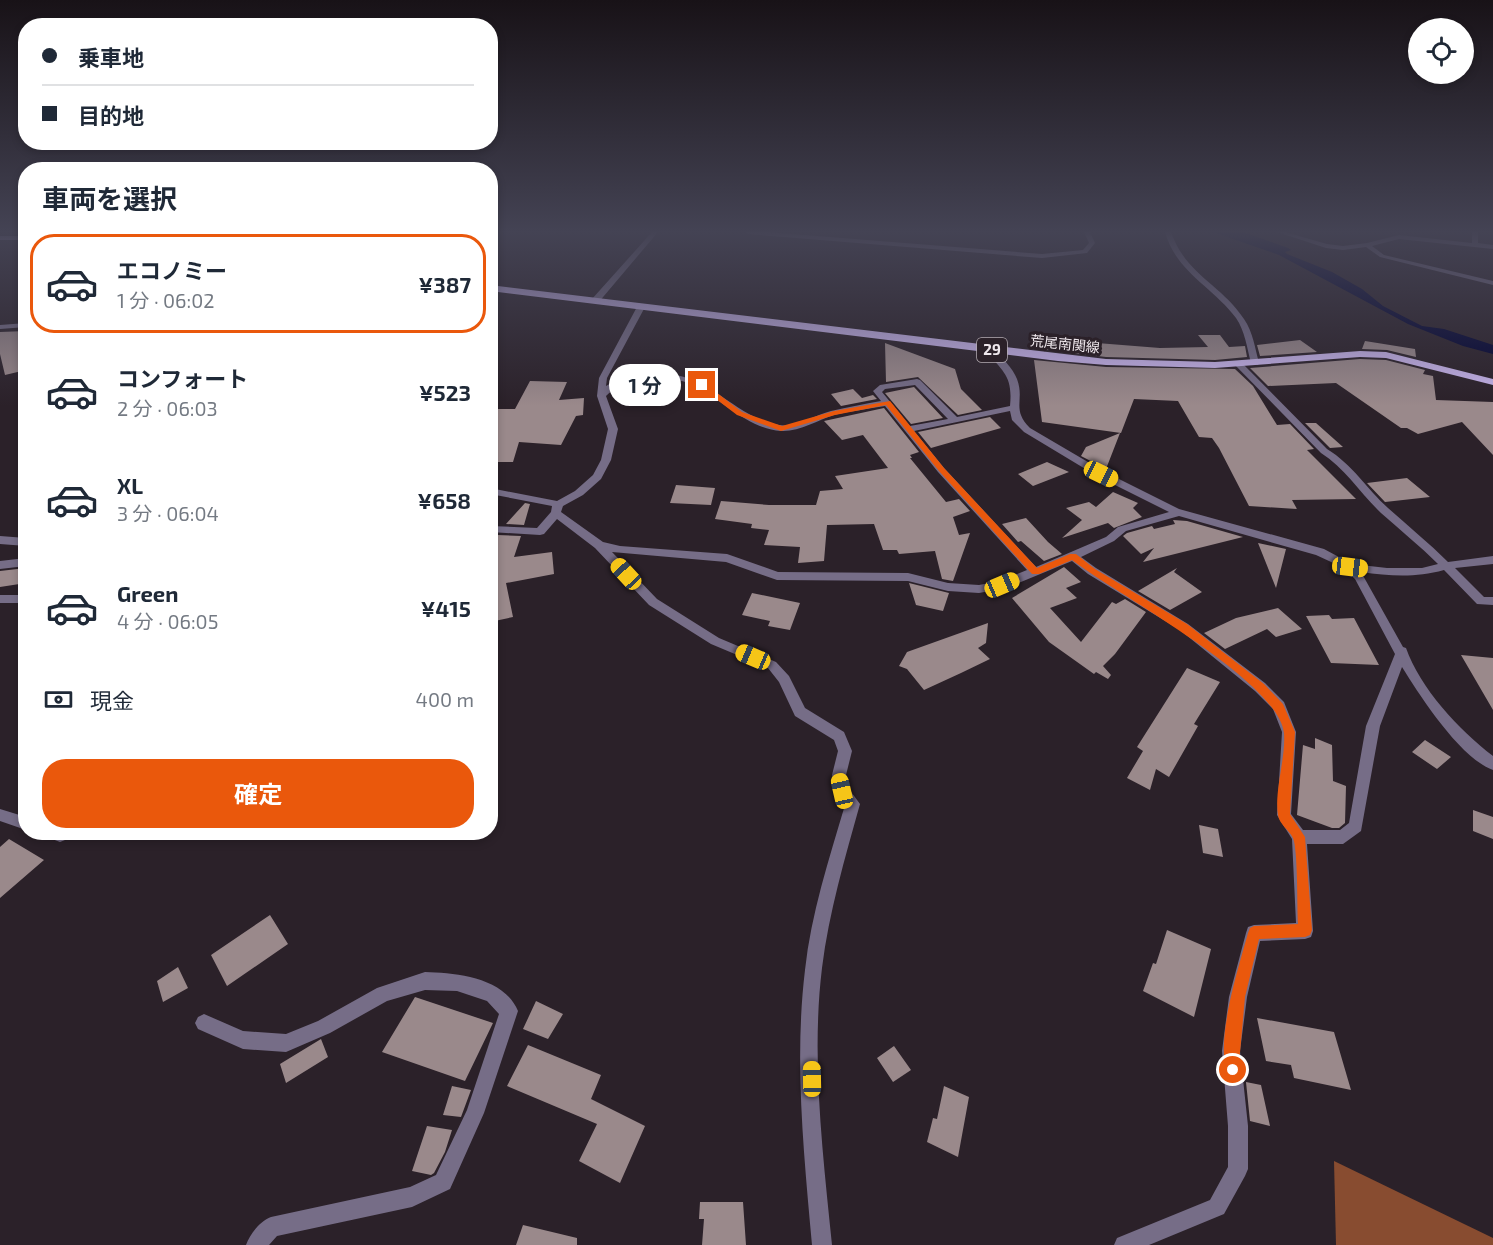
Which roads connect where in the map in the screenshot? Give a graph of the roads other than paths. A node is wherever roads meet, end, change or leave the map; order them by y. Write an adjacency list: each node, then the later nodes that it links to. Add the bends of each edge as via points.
1 (507, 290): 4 (main road, 荒尾南関線 / 29)
2 (604, 290): 4 (street)
3 (1213, 290): 9 (street, via 1239,317)
4 (595, 301): 5 (main road, 荒尾南関線 / 29)
5 (640, 307): 8 (main road, 荒尾南関線 / 29); 12 (street, via 603,378)
6 (18, 326): 7 (street)
7 (0, 327)
8 (990, 350): 10 (main road, 荒尾南関線 / 29, via 1106,362); 14 (street, via 1012,376 1016,390)
9 (1255, 363): 10 (main road, 荒尾南関線 / 29); 11 (main road, 荒尾南関線 / 29, via 1335,355 1386,356)
10 (1238, 364): 28 (street)
11 (1493, 382)
12 (601, 396): 13 (street, via 612,384 627,379 661,373 683,376 740,413 781,429 834,413); 18 (street, via 613,429 606,460 597,477)
13 (888, 403): 15 (street, via 878,391 883,387 917,382); 16 (street)
14 (1014, 408): 15 (street); 19 (street, via 1017,420 1027,430 1101,474)
15 (955, 420): 16 (street)
16 (910, 429): 30 (street, via 941,470)
17 (498, 493): 18 (street)
18 (557, 508): 20 (street, via 540,532); 23 (street)
19 (1180, 512): 24 (street, via 1122,529); 29 (street, via 1320,552)
20 (498, 529)
21 (0, 540): 22 (street)
22 (18, 541)
23 (599, 545): 30 (street, via 620,550 717,556 777,576 908,577 948,587 1002,585); 42 (street, via 653,602 716,641 772,664 800,712 839,736 844,752 838,775 842,791 853,804 821,924 811,994 812,1143)
24 (1073, 556): 30 (street); 39 (street, via 1184,627 1279,706 1289,732 1284,815)
25 (1493, 560): 28 (street)
26 (18, 563): 27 (street)
27 (0, 566)
28 (1445, 566): 29 (street, via 1422,572); 33 (street)
29 (1350, 567): 35 (street)
30 (1035, 572)
31 (0, 599): 32 (street)
32 (18, 599)
33 (1487, 601): 34 (street)
34 (1493, 614)
35 (1402, 651): 36 (street, via 1429,700); 39 (street, via 1373,726 1356,826 1343,837)
36 (1493, 764)
37 (0, 815): 38 (street)
38 (18, 821)
39 (1299, 837): 43 (street, via 1305,930 1254,933 1238,997 1231,1051 1238,1169 1217,1207)
40 (204, 1023): 41 (street, via 243,1040 286,1043 383,994 426,981 457,982 492,994 509,1011 475,1113 443,1182 412,1197 272,1227)
41 (256, 1245)
42 (822, 1245)
43 (1124, 1245)

